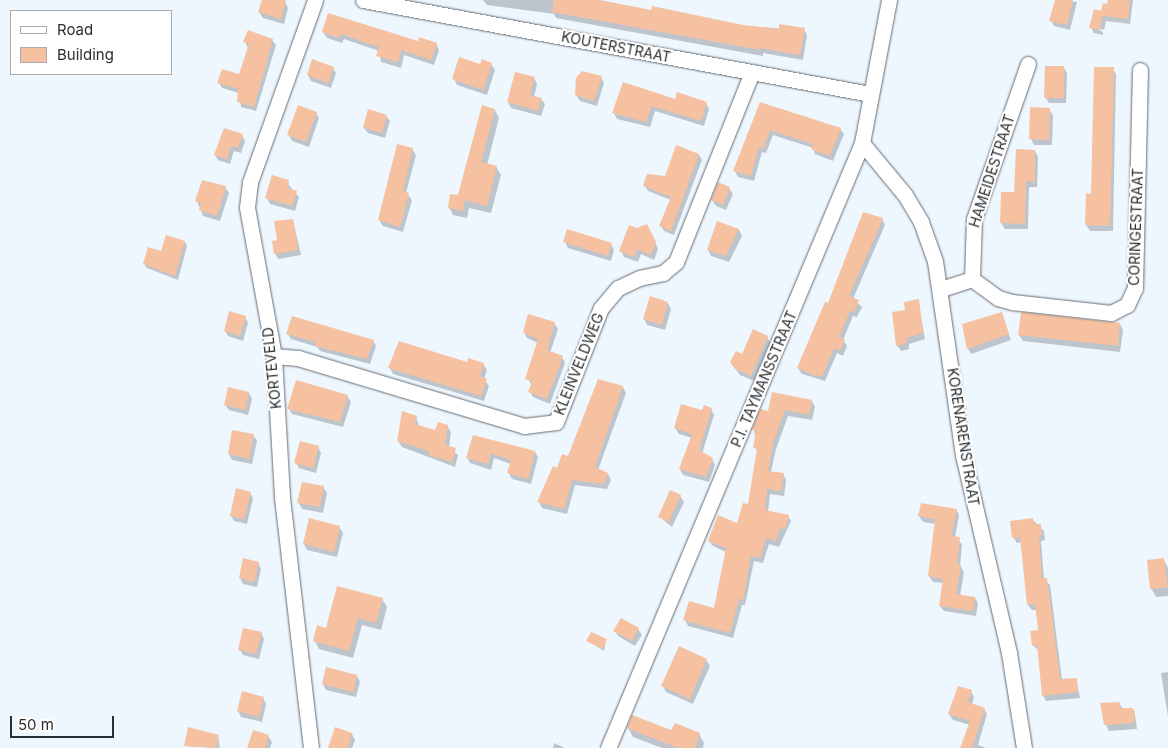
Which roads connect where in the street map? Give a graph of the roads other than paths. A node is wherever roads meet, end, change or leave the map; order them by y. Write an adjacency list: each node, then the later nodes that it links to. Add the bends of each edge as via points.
1 (316, 0): 11 (street, KORTEVELD, via 250,182 247,207)
2 (363, 0): 6 (street, KOUTERSTRAAT)
3 (889, 0): 7 (street, P.I. TAYMANSSTRAAT)
4 (1028, 64): 9 (street, HAMEIDESTRAAT, via 974,219)
5 (1140, 70): 9 (street, CORINGESTRAAT, via 1135,288 1127,305 1111,313 1012,302 998,298)
6 (752, 72): 7 (street, KOUTERSTRAAT); 11 (street, KLEINVELDWEG, via 676,262 663,273 639,278 618,288 601,308 556,422 524,426 298,358)
7 (870, 94): 8 (street, P.I. TAYMANSSTRAAT)
8 (862, 143): 10 (street, KORENARENSTRAAT, via 905,194 921,222); 13 (street, P.I. TAYMANSSTRAAT)
9 (972, 279): 10 (street)
10 (941, 289): 14 (street, KORENARENSTRAAT, via 963,454 1009,653)
11 (274, 356): 12 (street, KORTEVELD, via 282,496)
12 (311, 748)
13 (608, 748)
14 (1024, 748)

